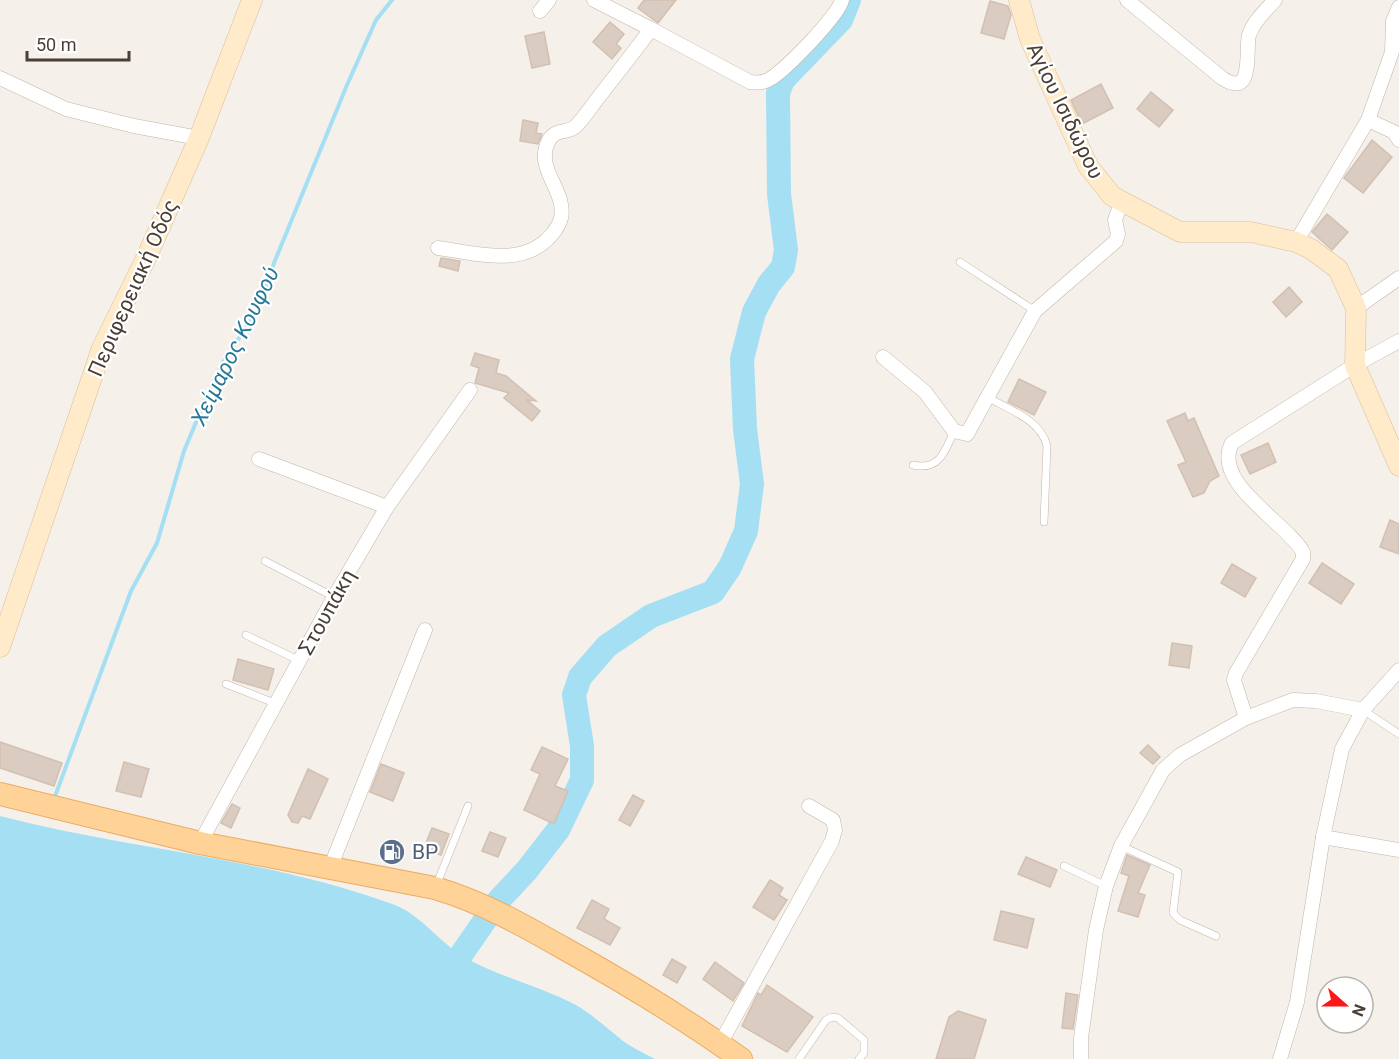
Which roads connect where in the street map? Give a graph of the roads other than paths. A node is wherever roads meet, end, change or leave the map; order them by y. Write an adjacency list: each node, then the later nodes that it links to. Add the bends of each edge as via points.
1 (252, 0): 13 (main road, Περιφερειακή Οδός)
2 (549, 0): 9 (street)
3 (594, 0): 10 (street)
4 (842, 0): 10 (street, via 831,21 773,77 761,83 750,82)
5 (1019, 0): 15 (main road, Αγίου Ισιδώρου, via 1030,39 1088,166)
6 (1127, 0): 7 (street, via 1222,78 1236,82 1247,72 1249,34)
7 (1275, 0)
8 (1399, 7): 12 (street, via 1393,21 1392,52)
9 (540, 11)
10 (651, 29): 17 (street, via 575,127 560,131 549,140 547,174 562,211 561,222 550,237 539,248 520,256)
11 (0, 78): 13 (street, via 66,109)
12 (1368, 120): 14 (street, via 1395,132); 16 (street)
13 (199, 138): 37 (main road, Περιφερειακή Οδός, via 102,348)
14 (1399, 140)
15 (1121, 203): 16 (main road, Αγίου Ισιδώρου, via 1180,232 1251,232); 21 (street, via 1115,220 1116,241)
16 (1296, 242): 20 (main road, Αγίου Ισιδώρου, via 1338,269)
17 (438, 248)
18 (960, 262): 21 (lane)
19 (1399, 278): 20 (street)
20 (1356, 308): 24 (main road, Αγίου Ισιδώρου)
21 (1035, 311): 26 (street)
22 (1399, 341): 24 (street)
23 (883, 357): 27 (street, via 924,392)
24 (1355, 365): 30 (main road, Αγίου Ισιδώρου); 43 (street, via 1228,449 1241,488 1303,552 1303,559 1236,673 1234,680)
25 (470, 390): 31 (street, Στουπάκη)
26 (988, 398): 27 (street, via 967,434); 32 (lane, via 1037,425 1044,434)
27 (954, 431): 29 (lane, via 935,464 926,468)
28 (259, 459): 31 (street)
29 (913, 465)
30 (1399, 466)
31 (387, 507): 34 (street, Στουπάκη)
32 (1044, 522)
33 (265, 561): 34 (lane)
34 (334, 597): 38 (street, Στουπάκη)
35 (425, 630): 55 (street)
36 (246, 635): 38 (lane)
37 (0, 647)
38 (300, 661): 41 (street, Στουπάκη)
39 (1399, 670): 42 (street)
40 (226, 684): 41 (lane)
41 (277, 704): 51 (street, Στουπάκη)
42 (1363, 710): 43 (street, via 1293,700); 44 (lane); 50 (street, via 1342,749)
43 (1246, 718): 52 (street, via 1180,755 1163,770)
44 (1399, 734)
45 (0, 794): 49 (main road)
46 (0, 805): 49 (main road, via 52,816)
47 (468, 806): 57 (lane)
48 (809, 806): 59 (street, via 833,820 832,841)
49 (77, 815): 51 (main road)
50 (1323, 837): 53 (street); 64 (street, via 1297,1002)
51 (200, 843): 55 (main road)
52 (1121, 846): 56 (street); 58 (lane, via 1178,872 1173,913)
53 (1399, 850)
54 (1064, 866): 56 (lane)
55 (330, 868): 57 (main road)
56 (1106, 886): 63 (street, via 1096,930)
57 (435, 888): 59 (main road, via 511,919 647,995)
58 (1216, 936)
59 (720, 1044): 61 (main road)
60 (803, 1058): 62 (lane, via 826,1020 832,1017 864,1040 864,1053)
61 (740, 1059)
62 (859, 1059)
63 (1081, 1059)
64 (1280, 1059)

